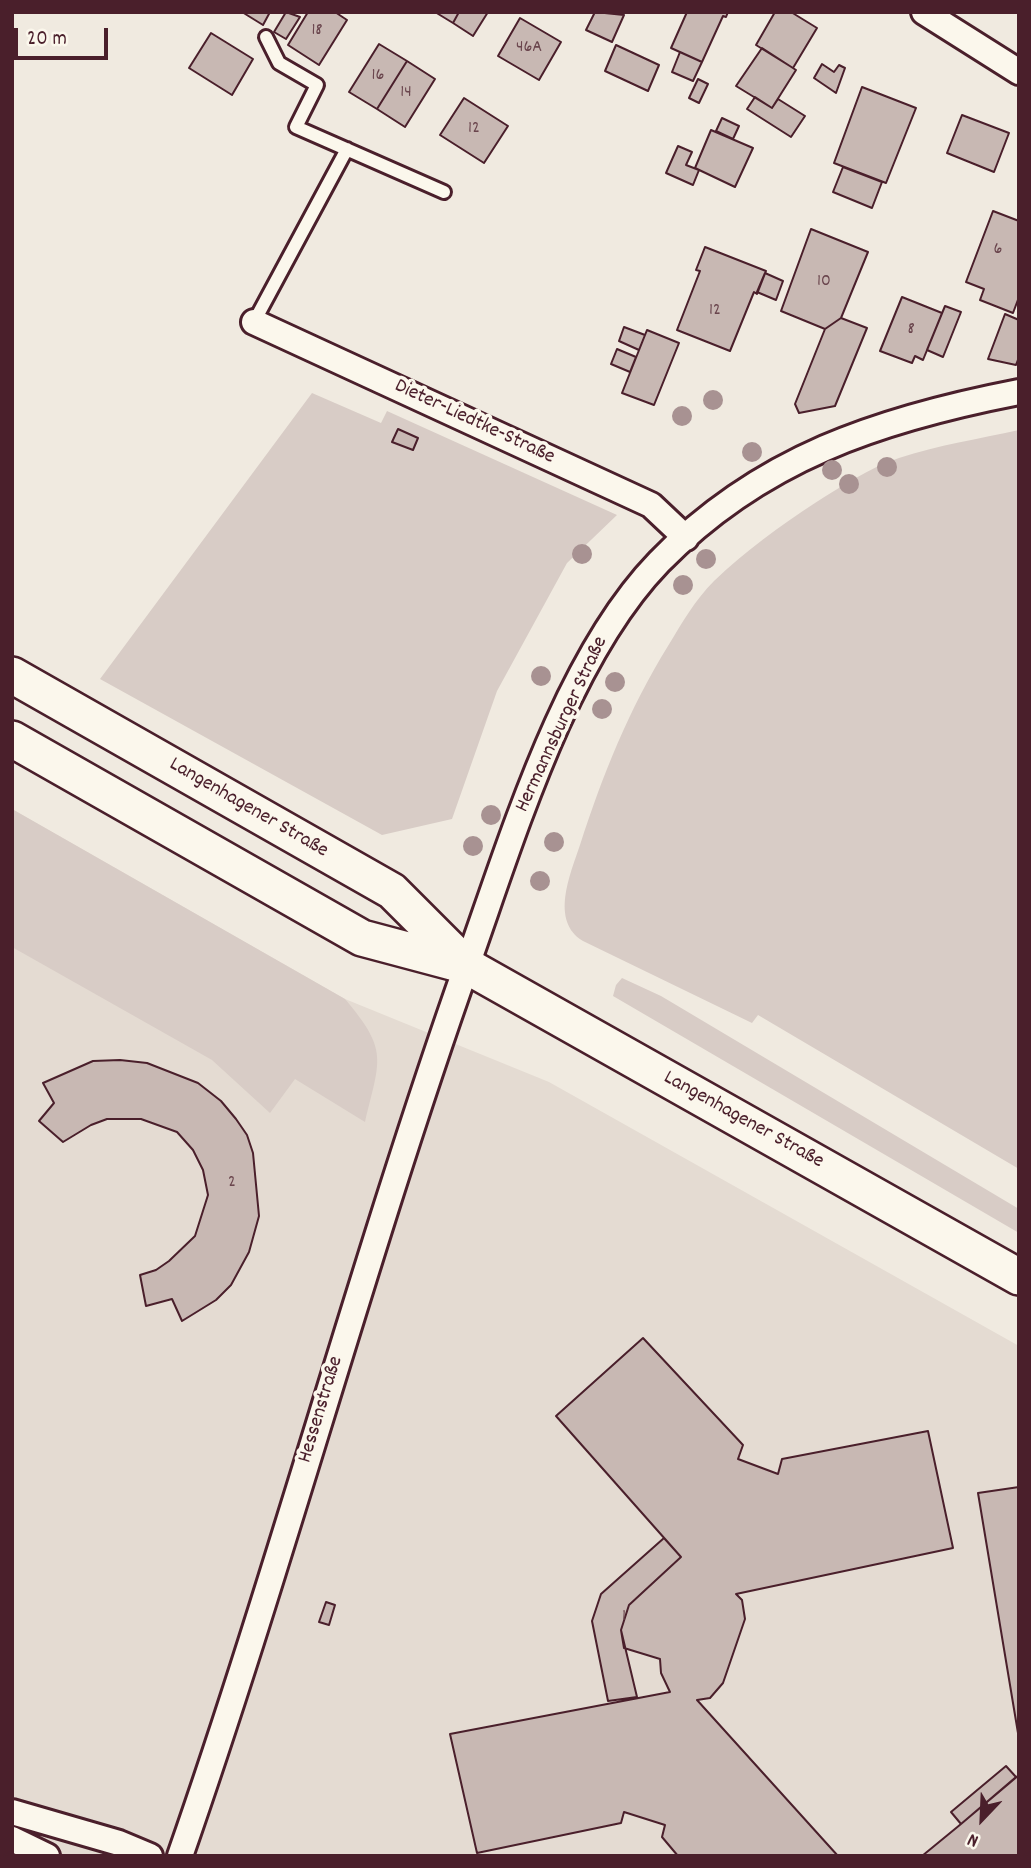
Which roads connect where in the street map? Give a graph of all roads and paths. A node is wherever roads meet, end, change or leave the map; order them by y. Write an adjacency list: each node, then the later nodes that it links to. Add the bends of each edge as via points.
1 (924, 12): 3 (street)
2 (266, 37): 4 (lane, via 279,63 317,85 296,127)
3 (1019, 72)
4 (347, 149): 5 (lane); 6 (lane)
5 (444, 192)
6 (254, 322): 8 (street, Dieter-Liedtke-Straße, via 651,505)
7 (1019, 392): 8 (street, Hermannsburger Straße, via 947,406 844,438 753,483)
8 (685, 538): 11 (street, Hermannsburger Straße, via 621,608 589,660 514,830)
9 (12, 675): 11 (main road, Langenhagener Straße, via 392,891)
10 (12, 739): 11 (main road, Langenhagener Straße, via 362,938)
11 (467, 966): 12 (main road, Langenhagener Straße); 17 (street, Hessenstraße, via 434,1054)
12 (1019, 1276)
13 (12, 1812): 16 (street)
14 (12, 1839): 15 (street)
15 (47, 1856)
16 (150, 1856)
17 (180, 1856)

